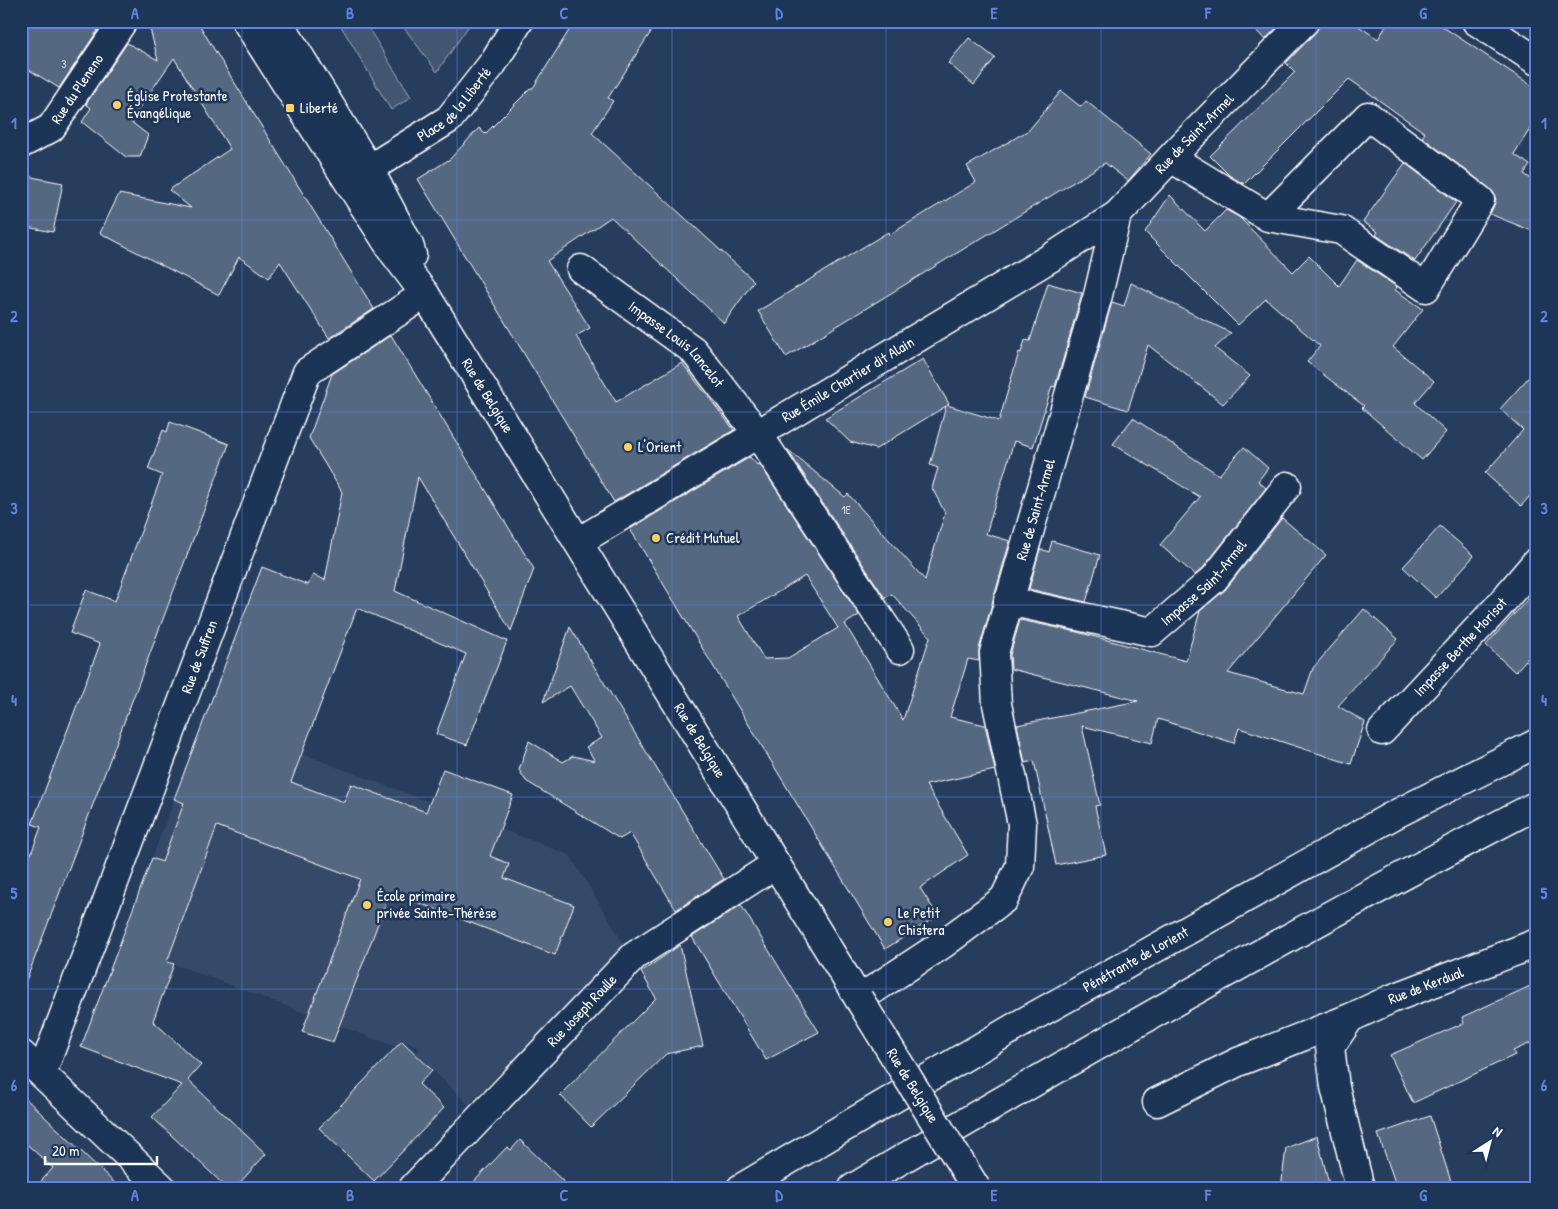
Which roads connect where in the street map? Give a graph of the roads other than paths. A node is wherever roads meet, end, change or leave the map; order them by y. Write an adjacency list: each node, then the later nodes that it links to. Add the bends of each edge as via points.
1 (123, 21): 8 (main road, Rue du Pleneno, via 51,128)
2 (246, 21): 14 (main road, Rue de Belgique, via 394,253)
3 (278, 21): 10 (main road, Rue de Belgique)
4 (519, 21): 10 (main road, Place de la Liberté, via 493,63 450,118)
5 (1305, 21): 9 (main road, Rue de Saint-Armel)
6 (1476, 21): 7 (main road)
7 (1537, 61)
8 (21, 144)
9 (1171, 158): 11 (main road, Rue de Saint-Armel); 12 (main road)
10 (369, 169): 14 (main road, Rue de Belgique, via 409,245)
11 (1116, 215): 15 (main road, Rue Émile Chartier dit Alain); 19 (main road, Rue de Saint-Armel, via 1098,295)
12 (1268, 217): 12 (main road, via 1341,230 1426,288 1480,200 1368,116)
13 (581, 269): 15 (main road, Impasse Louis Lancelot, via 693,350)
14 (425, 294): 17 (main road, Rue de Belgique); 29 (main road, Rue de Suffren, via 307,372)
15 (758, 434): 17 (main road, Rue Émile Chartier dit Alain); 20 (main road, Impasse Louis Lancelot)
16 (1287, 486): 19 (main road, Impasse Saint-Armel, via 1214,579 1152,632)
17 (578, 542): 24 (main road, Rue de Belgique)
18 (1537, 561): 21 (main road, Impasse Berthe Morisot)
19 (1008, 601): 26 (main road, Rue de Saint-Armel, via 994,653 997,704 1022,824 1020,866 1004,899)
20 (900, 649)
21 (1382, 731)
22 (1537, 744): 33 (main road, Pénétrante de Lorient, via 1394,815 1054,1005)
23 (1537, 805): 34 (main road, via 1414,869 1049,1072)
24 (776, 864): 26 (main road, Rue de Belgique); 32 (main road, Rue Joseph Roulle, via 634,956)
25 (1537, 943): 27 (main road, Rue de Kerdual)
26 (859, 999): 35 (main road, Rue de Belgique, bridge)
27 (1350, 1018): 30 (main road, Rue de Kerdual, via 1238,1062); 36 (main road, via 1330,1047 1335,1087)
28 (21, 1054): 29 (main road)
29 (42, 1073): 31 (main road)
30 (1157, 1102)
31 (162, 1188)
32 (413, 1188)
33 (741, 1188)
34 (853, 1188)
35 (976, 1188)
36 (1360, 1188)

